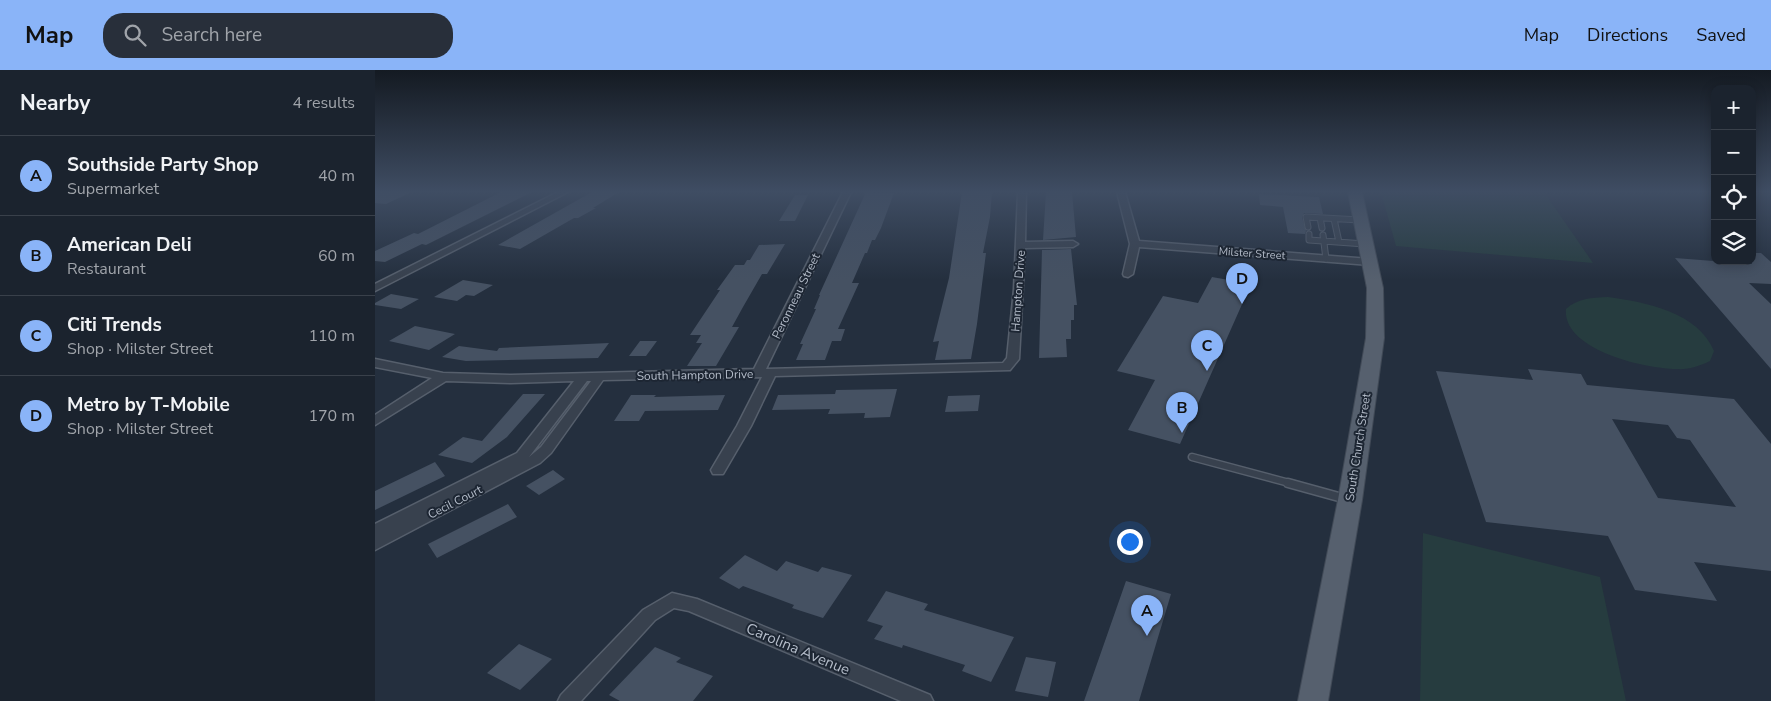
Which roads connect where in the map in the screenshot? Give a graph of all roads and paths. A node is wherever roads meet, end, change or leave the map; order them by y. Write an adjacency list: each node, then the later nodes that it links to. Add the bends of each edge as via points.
1 (506, 221): 21 (street)
2 (833, 221): 24 (street, Peronneau Street)
3 (1021, 221): 17 (street, Hampton Drive)
4 (1129, 221): 16 (street)
5 (1307, 221): 9 (lane)
6 (1321, 221): 10 (lane)
7 (1334, 221): 14 (lane)
8 (1361, 221): 18 (main road, South Church Street)
9 (1308, 227)
10 (1322, 228)
11 (1309, 234): 13 (lane, via 1309,240)
12 (1323, 235): 13 (lane)
13 (1324, 241): 14 (lane); 19 (lane)
14 (1339, 242): 18 (lane)
15 (1073, 244): 17 (street)
16 (1135, 244): 19 (street, Milster Street); 20 (street)
17 (1021, 245): 22 (street, Hampton Drive)
18 (1368, 253): 19 (street, Milster Street); 32 (main road, South Church Street, via 1376,304 1375,338)
19 (1326, 259)
20 (1128, 274)
21 (375, 288)
22 (1013, 359): 24 (street, South Hampton Drive, via 1011,364 998,368)
23 (375, 363): 25 (street, South Hampton Drive)
24 (764, 373): 27 (street, South Hampton Drive); 31 (street, Peronneau Street, via 744,426)
25 (443, 377): 26 (street, South Hampton Drive); 28 (street)
26 (583, 378): 27 (street, South Hampton Drive); 30 (street, Cecil Court)
27 (599, 378): 30 (street, Cecil Court, via 546,450)
28 (375, 421)
29 (1192, 457): 32 (lane)
30 (529, 458): 33 (street, Cecil Court); 34 (street, Cecil Court)
31 (718, 470)
32 (1350, 500): 37 (main road, South Church Street)
33 (375, 531)
34 (375, 544)
35 (568, 701): 36 (street, Carolina Avenue, via 649,615 672,600 691,604)
36 (923, 701)
37 (1313, 701)

